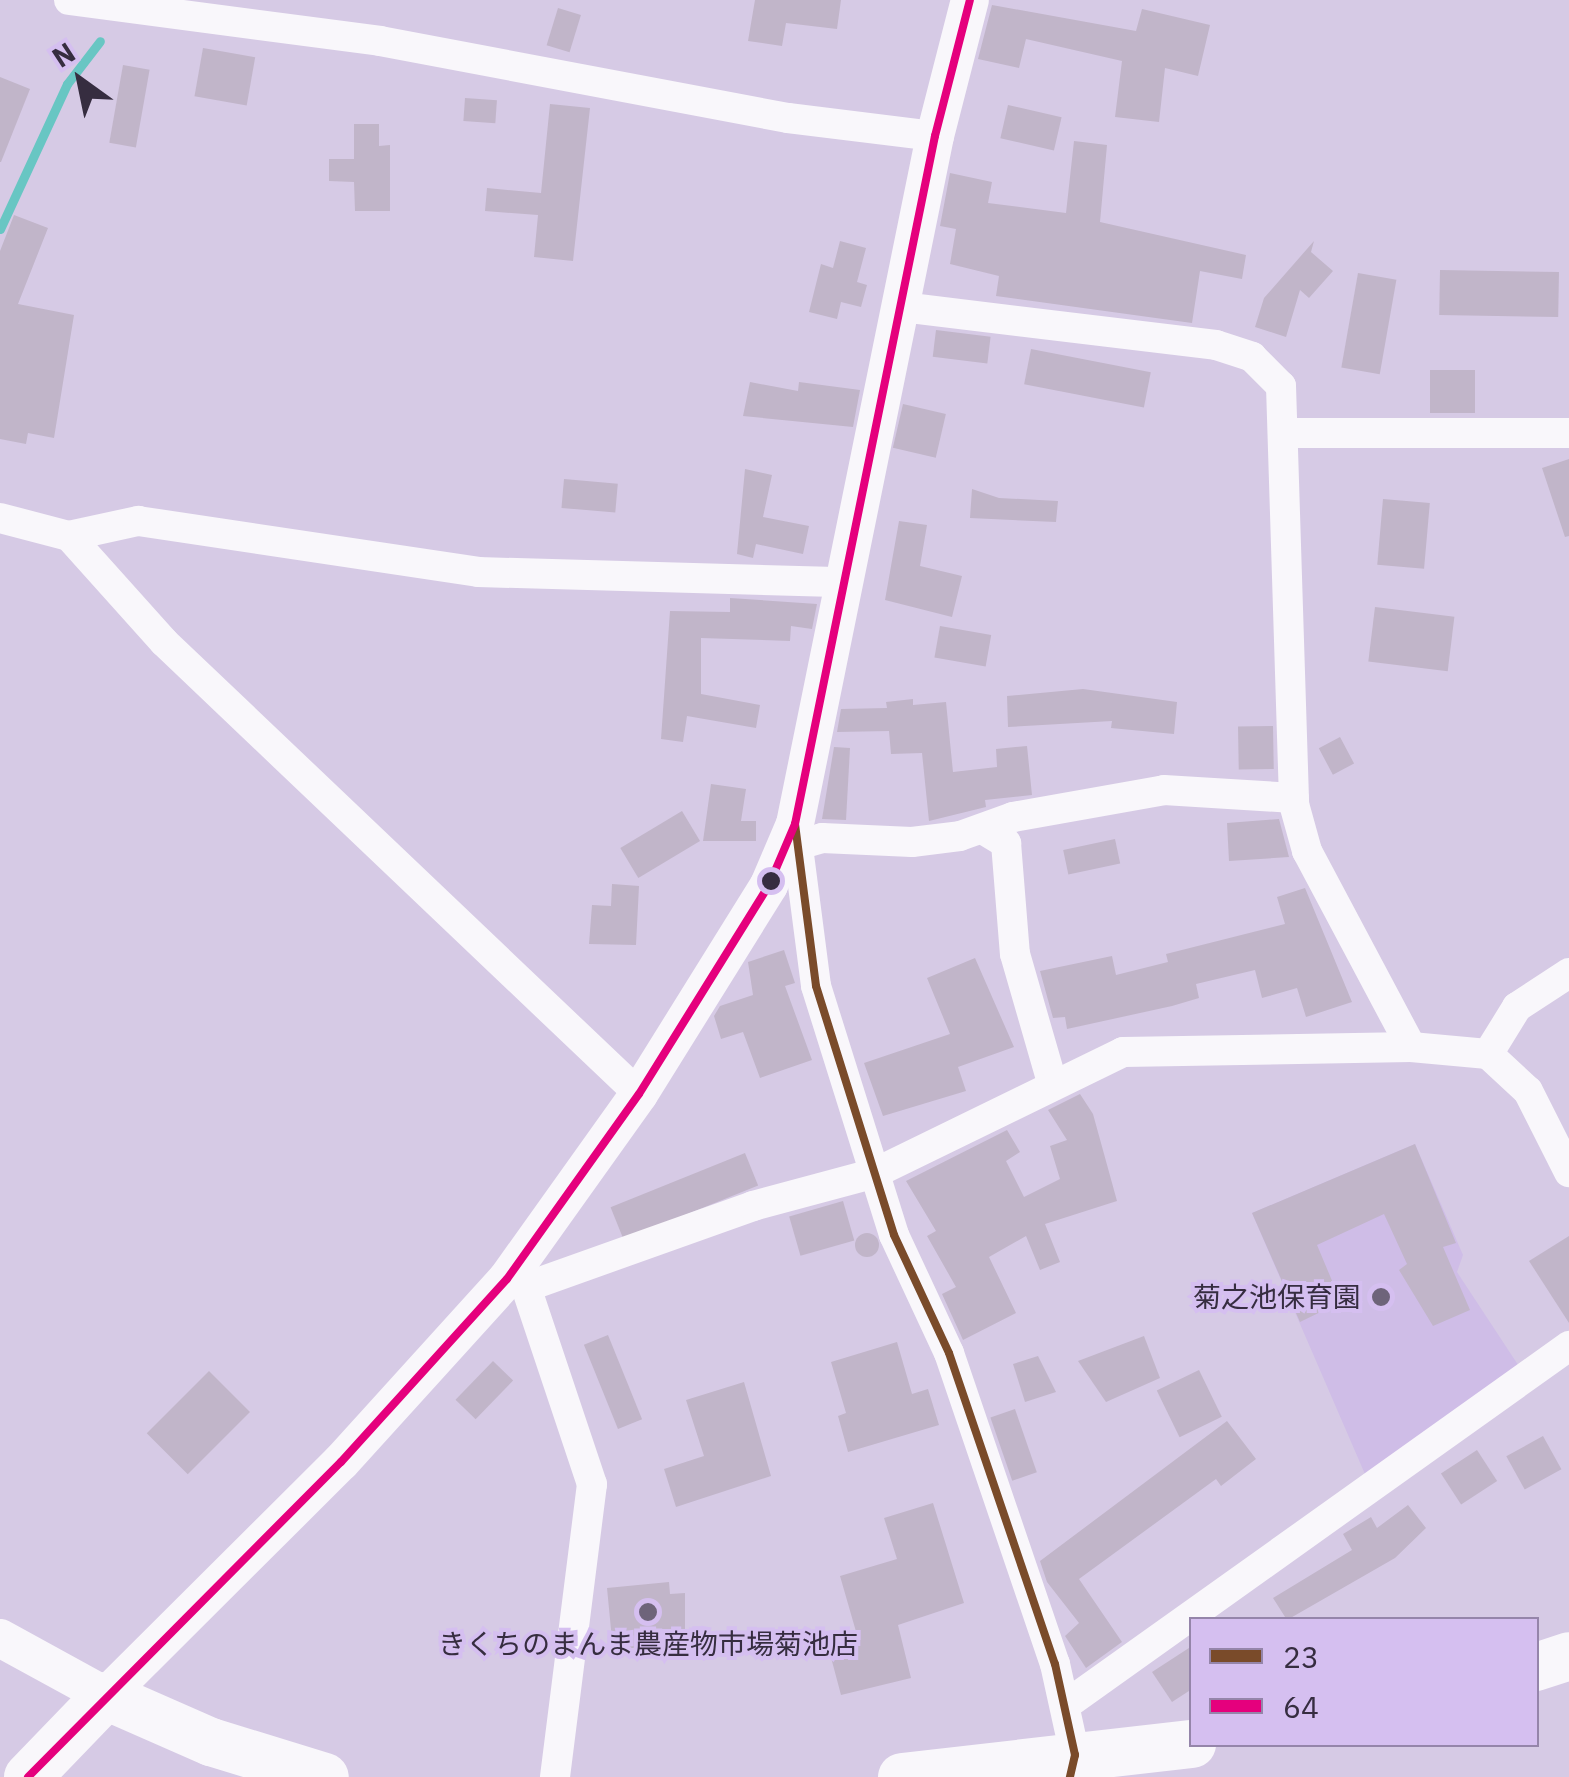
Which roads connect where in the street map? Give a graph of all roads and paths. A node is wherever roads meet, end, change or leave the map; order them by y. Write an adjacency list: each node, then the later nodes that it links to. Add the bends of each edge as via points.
1 (69, 0): 3 (street, via 380,41 788,118)
2 (970, 0): 3 (street)
3 (935, 136): 4 (street)
4 (902, 306): 6 (street, via 1216,345 1252,357 1281,386); 9 (street)
5 (1569, 433): 6 (street)
6 (1285, 434): 10 (street)
7 (0, 518): 8 (street)
8 (69, 536): 9 (street, via 138,522 478,572); 17 (street, via 164,642)
9 (846, 582): 12 (street)
10 (1294, 798): 11 (street, via 1164,790 1013,817); 14 (street, via 1307,850)
11 (984, 830): 12 (street, via 912,842); 16 (street, via 1006,842 1015,954)
12 (796, 834): 17 (street); 19 (street, via 816,986)
13 (1569, 973): 15 (street, via 1517,1007)
14 (1412, 1047): 15 (street); 16 (street, via 1124,1052)
15 (1488, 1054): 18 (street, via 1528,1091)
16 (1052, 1082): 19 (street)
17 (639, 1094): 20 (street)
18 (1569, 1172)
19 (876, 1174): 20 (street, via 753,1206); 26 (street, via 894,1235 954,1370)
20 (517, 1283): 25 (street); 31 (street, via 592,1484)
21 (1569, 1346): 26 (street)
22 (0, 1638): 25 (street)
23 (1569, 1656): 24 (main road)
24 (1539, 1667)
25 (106, 1696): 29 (main road); 30 (main road, via 211,1742)
26 (1067, 1704): 28 (street)
27 (1189, 1745): 28 (main road)
28 (1072, 1766): 32 (main road)
29 (28, 1777)
30 (325, 1777)
31 (555, 1777)
32 (902, 1777)

